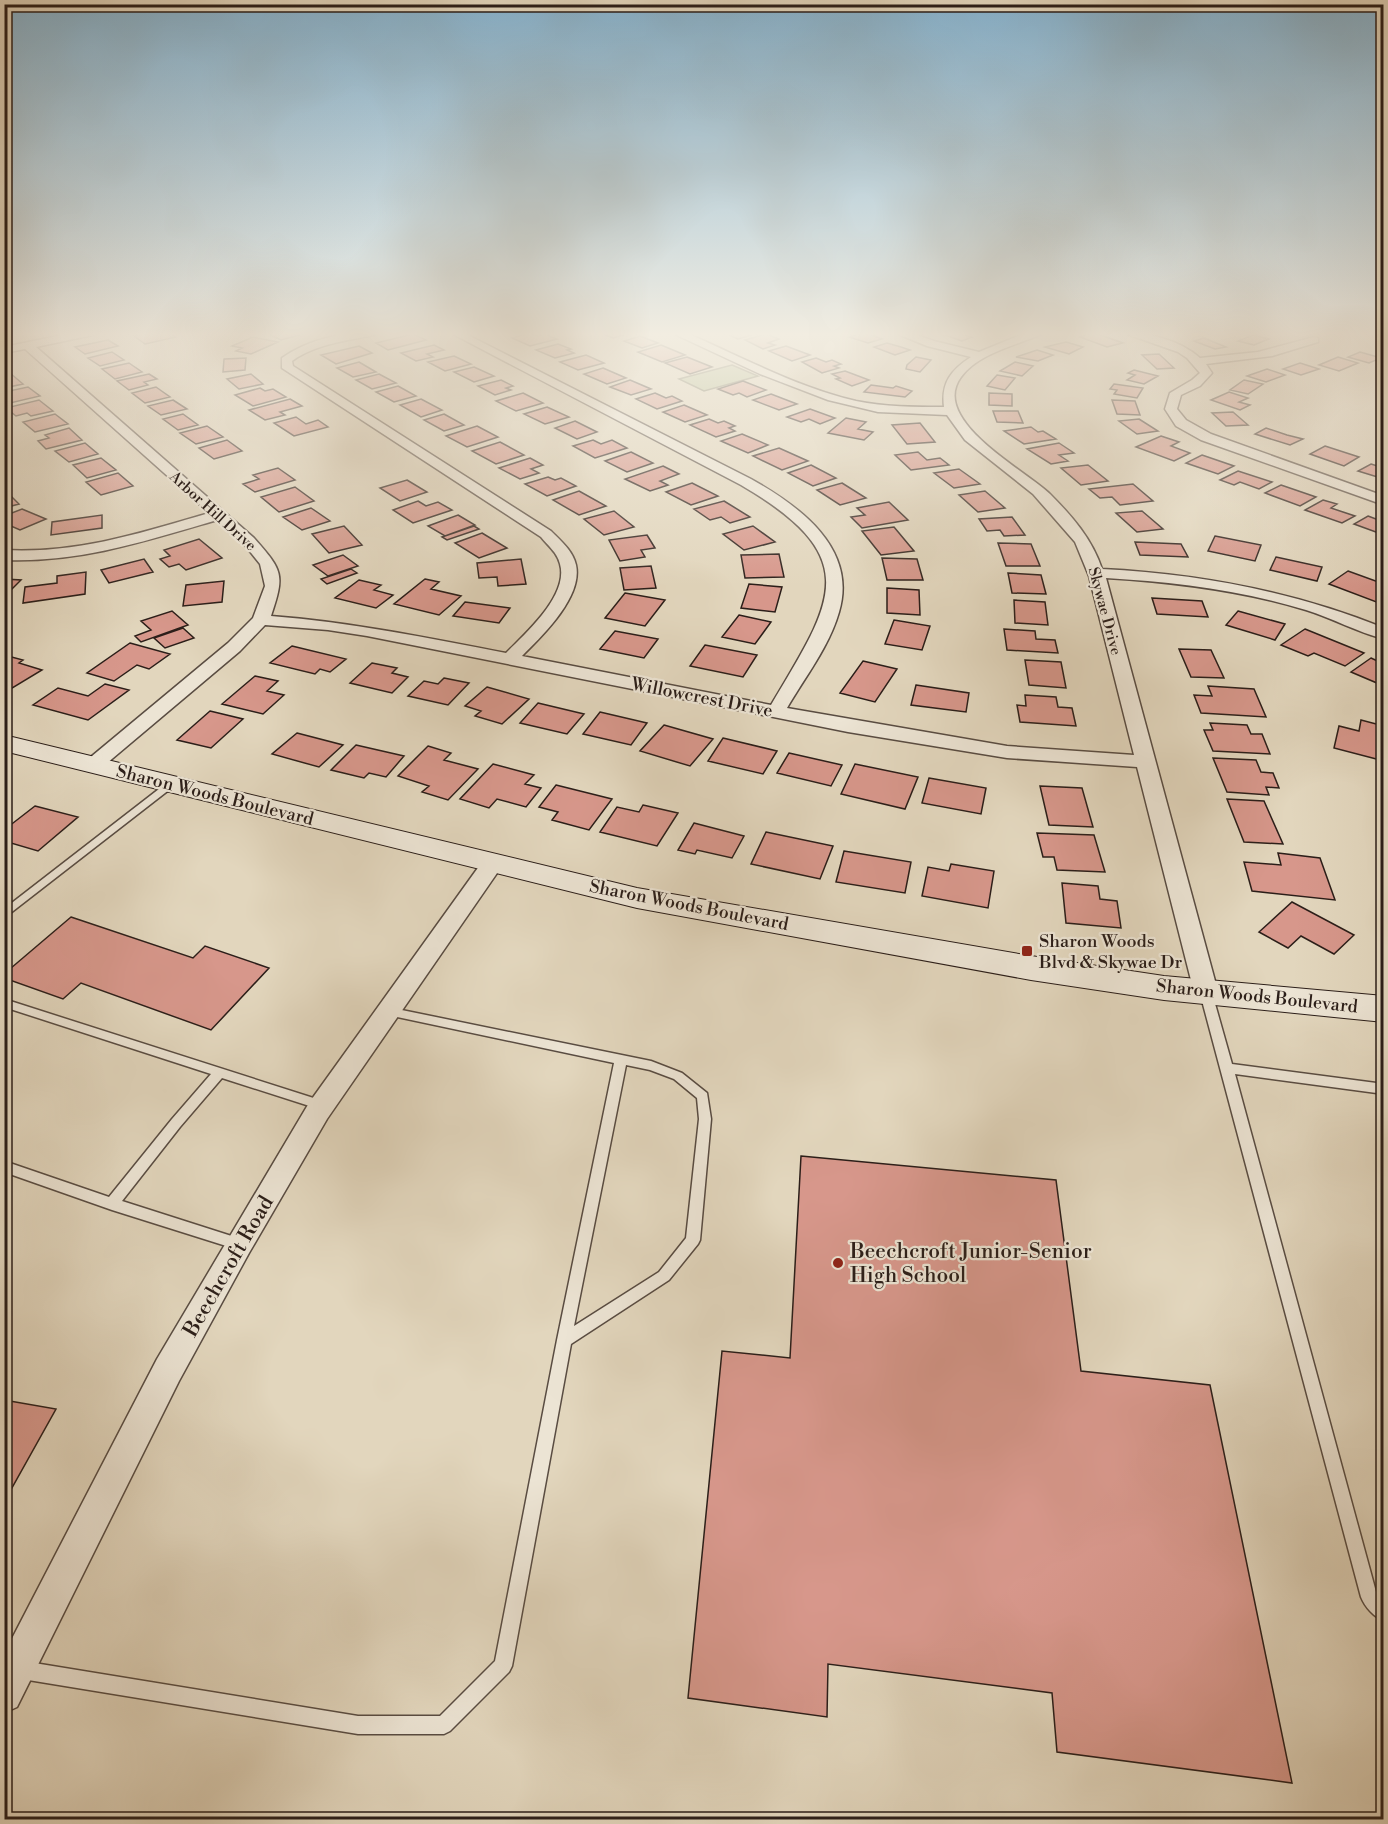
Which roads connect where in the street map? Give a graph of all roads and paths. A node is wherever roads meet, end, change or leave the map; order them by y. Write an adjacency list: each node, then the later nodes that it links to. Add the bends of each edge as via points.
1 (108, 417): 7 (street, Arbor Hill Drive)
2 (364, 417): 12 (street, via 546,534 564,552 569,571 566,591)
3 (620, 417): 13 (street, via 782,502 809,526 825,549 833,573 834,598 824,627)
4 (955, 417): 9 (street, Skywae Drive, via 991,456 1047,500 1076,533)
5 (1177, 417): 6 (street, via 1206,437)
6 (1383, 501)
7 (219, 515): 8 (street, via 94,549); 10 (street, Arbor Hill Drive, via 268,563 273,586)
8 (4, 555)
9 (1098, 573): 11 (street, via 1251,589 1329,612); 15 (street, Skywae Drive)
10 (261, 620): 12 (street, Willowcrest Drive, via 338,626); 16 (street, Arbor Hill Drive)
11 (1383, 634)
12 (510, 659): 13 (street, Willowcrest Drive)
13 (776, 712): 15 (street, Willowcrest Drive, via 1007,752)
14 (4, 743): 16 (street, Sharon Woods Boulevard)
15 (1145, 762): 20 (street, Skywae Drive)
16 (93, 765): 17 (street, Sharon Woods Boulevard)
17 (171, 784): 18 (street, Sharon Woods Boulevard); 19 (lane)
18 (493, 863): 20 (street, Sharon Woods Boulevard, via 649,900 1031,968); 23 (street, Beechcroft Road)
19 (4, 915)
20 (1206, 992): 22 (street, Sharon Woods Boulevard); 25 (lane)
21 (4, 1004): 26 (lane)
22 (1383, 1009)
23 (387, 1011): 24 (lane); 28 (street, Beechcroft Road)
24 (621, 1059): 32 (lane); 32 (lane, via 678,1076 703,1096 705,1119 693,1240 664,1276)
25 (1227, 1068): 27 (lane); 33 (lane, via 1369,1597)
26 (220, 1072): 28 (lane); 30 (lane)
27 (1383, 1089)
28 (322, 1105): 31 (street, Beechcroft Road)
29 (4, 1166): 30 (lane)
30 (112, 1204): 31 (lane)
31 (239, 1244): 34 (street, Beechcroft Road, via 168,1370)
32 (564, 1340): 34 (lane, via 503,1666 444,1725 358,1725 231,1704)
33 (1383, 1613)
34 (8, 1677)

